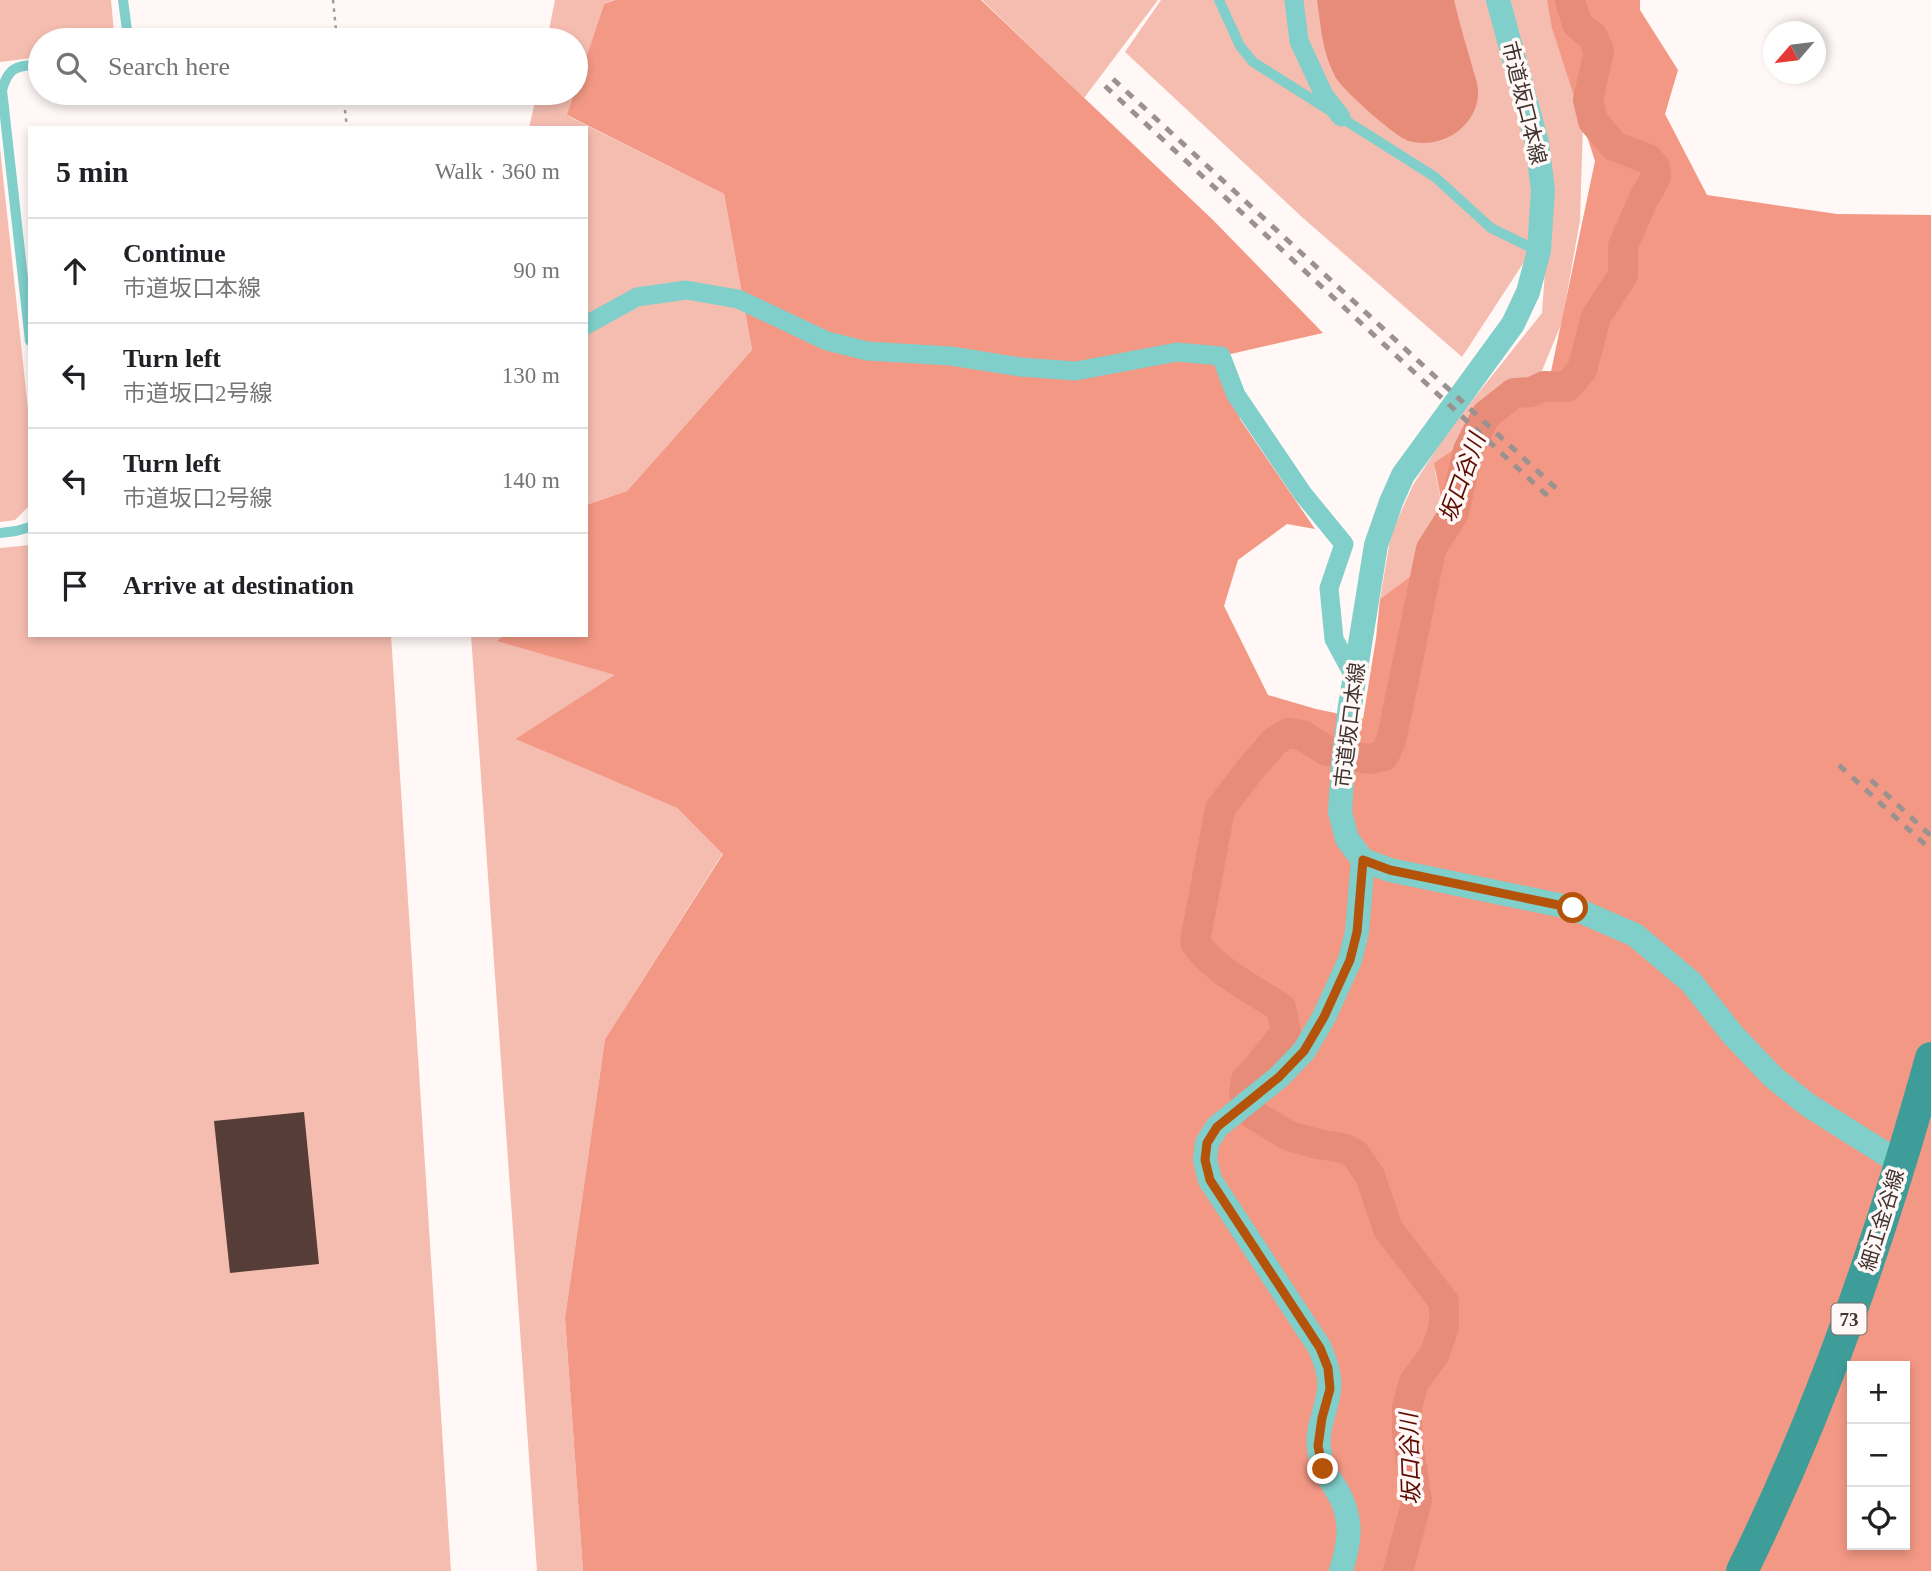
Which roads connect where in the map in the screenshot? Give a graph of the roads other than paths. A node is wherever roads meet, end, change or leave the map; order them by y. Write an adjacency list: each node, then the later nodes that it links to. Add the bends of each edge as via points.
1 (123, 0): 5 (lane)
2 (1219, 0): 7 (lane, via 1240,46 1253,62)
3 (1294, 0): 7 (street, via 1299,41 1324,95)
4 (1498, 0): 8 (street, 市道坂口本線, via 1537,143 1543,190)
5 (127, 28)
6 (28, 66): 9 (lane, via 6,75 2,90)
7 (1341, 117): 8 (lane, via 1435,177 1491,228)
8 (1539, 251): 13 (street, 市道坂口本線, via 1513,324 1403,475 1391,502 1376,545)
9 (28, 323)
10 (588, 324): 13 (street, via 637,297 686,290 738,299 827,341 867,351 1076,371 1177,352 1222,356 1236,395 1303,494 1344,544 1329,588 1334,639)
11 (28, 528): 12 (lane)
12 (0, 533)
13 (1355, 678): 14 (street, 市道坂口本線, via 1340,812 1347,839)
14 (1363, 860): 16 (street, via 1390,870 1573,908 1635,935 1691,982 1773,1077 1808,1105); 17 (street, via 1357,932 1350,960 1324,1017 1304,1051 1279,1077 1217,1127 1207,1143 1205,1160 1210,1180 1320,1348 1328,1368 1330,1389 1318,1446 1323,1469 1349,1522 1349,1545)
15 (1931, 1058): 16 (main road, 細江金谷線 / 73)
16 (1900, 1163): 18 (main road, 細江金谷線 / 73, via 1834,1359)
17 (1341, 1571)
18 (1742, 1571)

